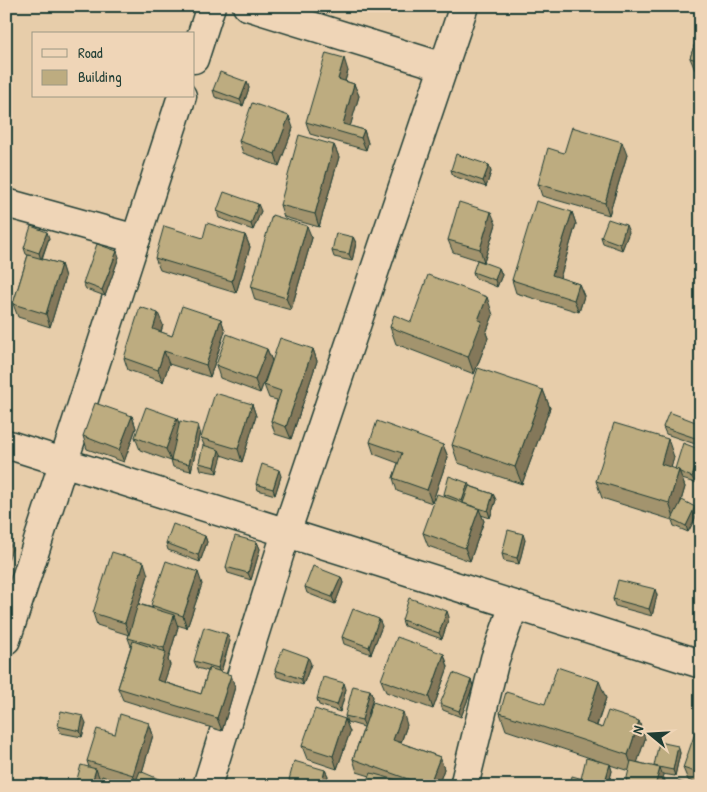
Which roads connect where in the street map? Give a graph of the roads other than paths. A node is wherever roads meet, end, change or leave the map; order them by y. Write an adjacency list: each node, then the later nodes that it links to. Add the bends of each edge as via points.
1 (211, 6): 4 (street)
2 (247, 6): 5 (street)
3 (464, 6): 5 (street)
4 (195, 56)
5 (444, 67): 11 (street)
6 (181, 98): 8 (street)
7 (6, 203): 8 (street)
8 (136, 239): 10 (street)
9 (6, 444): 10 (street)
10 (64, 462): 11 (street); 13 (street)
11 (286, 533): 12 (street); 15 (street)
12 (514, 605): 14 (street); 16 (street, via 495,659)
13 (6, 640)
14 (701, 664)
15 (207, 786)
16 (464, 786)

